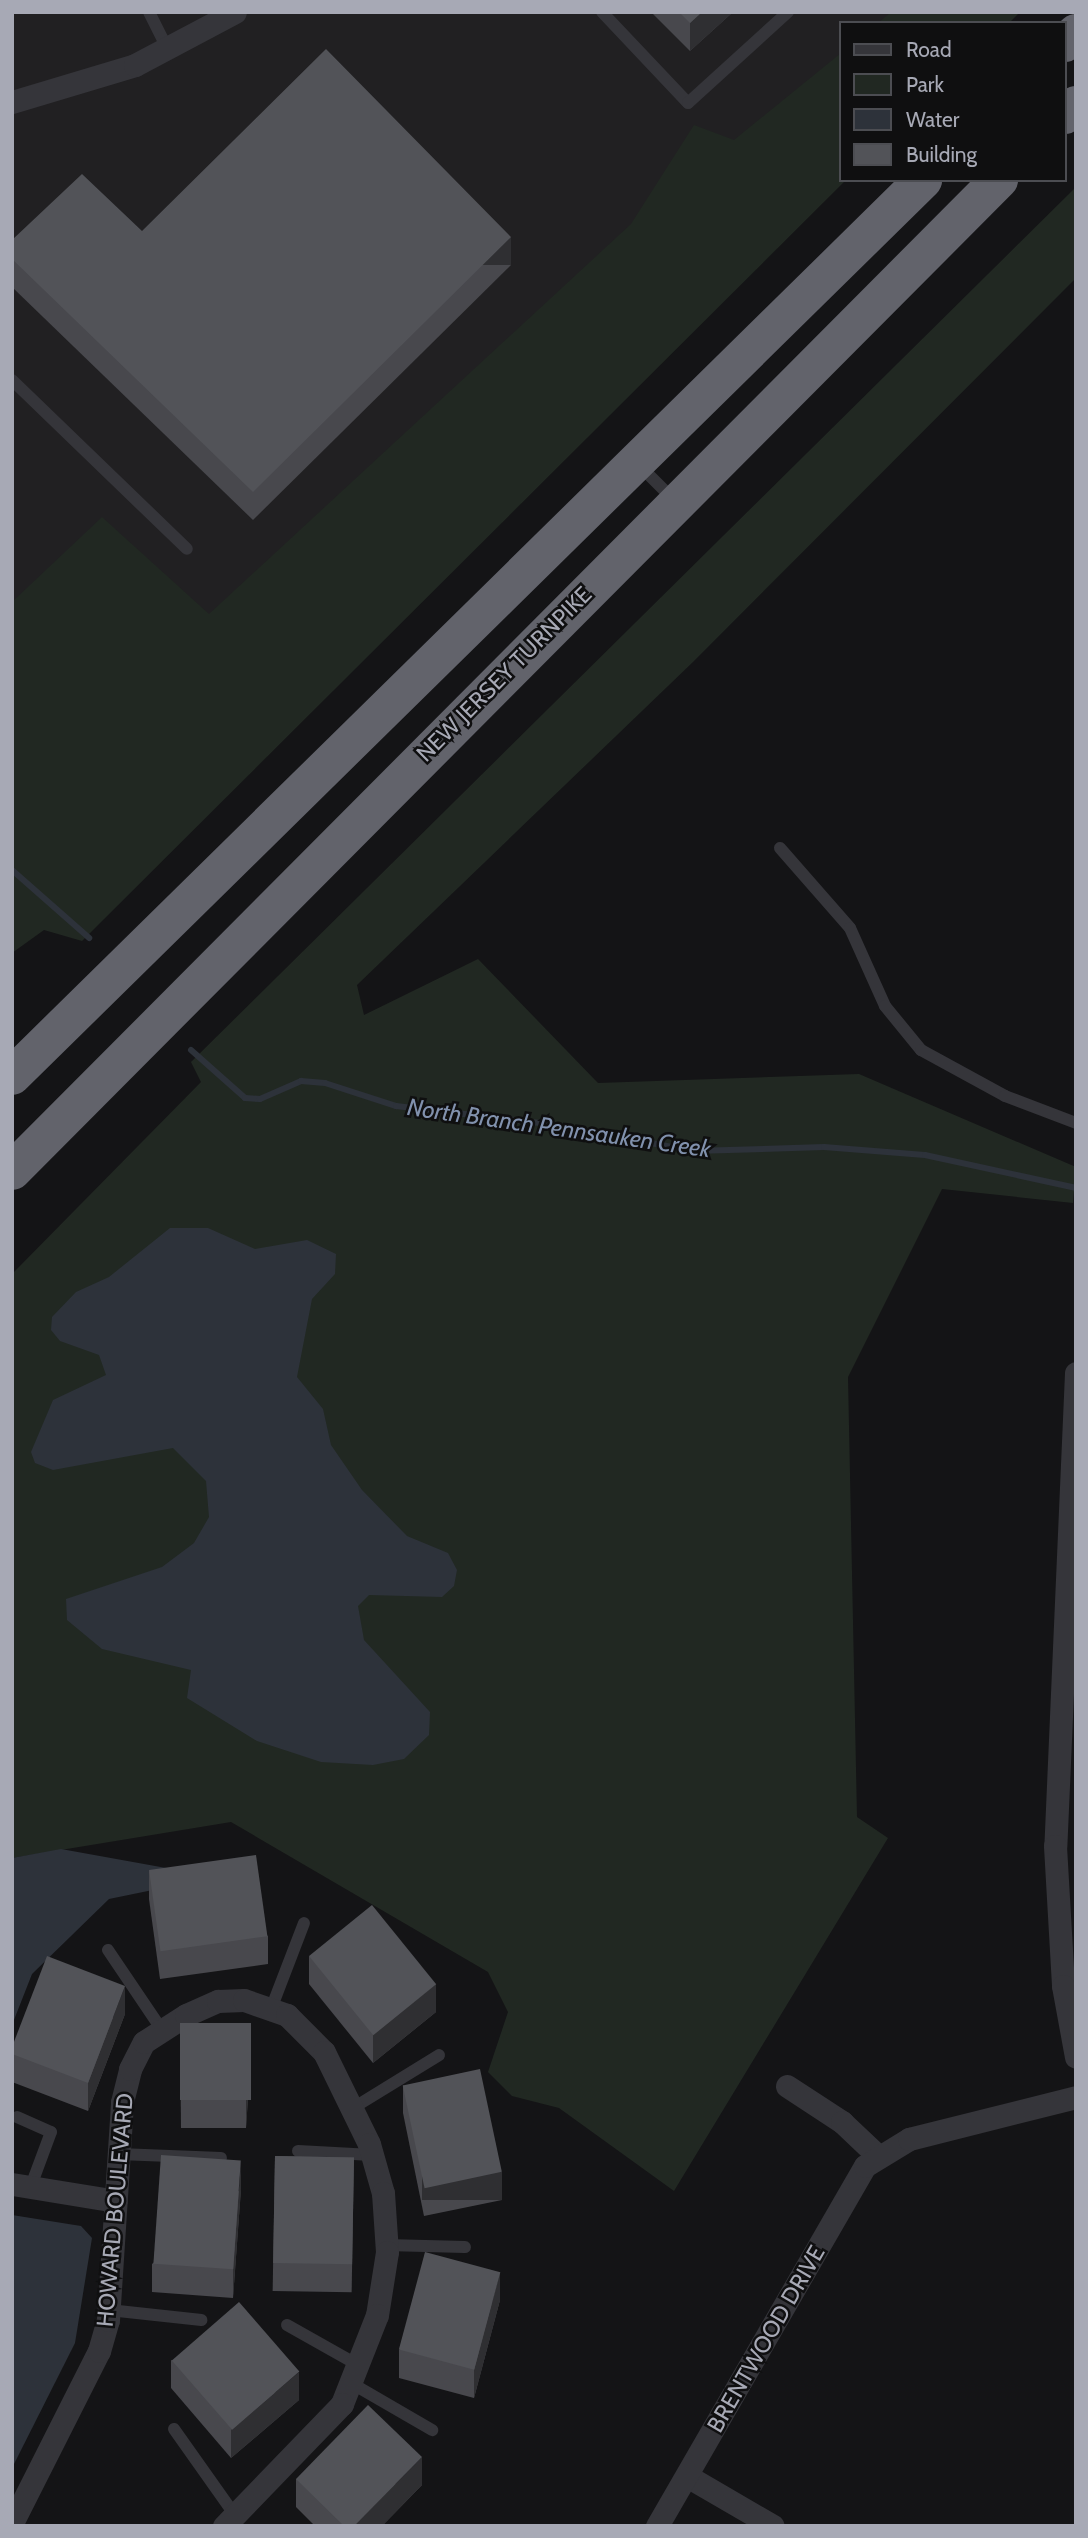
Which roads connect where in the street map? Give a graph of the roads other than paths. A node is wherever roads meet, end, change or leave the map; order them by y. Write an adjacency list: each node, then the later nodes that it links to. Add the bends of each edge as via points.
1 (149, 12): 5 (lane)
2 (235, 12): 5 (street)
3 (601, 12): 4 (lane, via 688,103)
4 (788, 12)
5 (168, 50): 6 (street)
6 (12, 102)
7 (921, 182): 10 (highway)
8 (997, 182): 11 (highway, NEW JERSEY TURNPIKE)
9 (12, 380): 12 (lane)
10 (633, 458): 11 (lane); 14 (highway)
11 (676, 502): 16 (highway, NEW JERSEY TURNPIKE)
12 (187, 549)
13 (780, 848): 15 (lane, via 850,928 885,1006 921,1050 1005,1096)
14 (12, 1076)
15 (1076, 1123)
16 (12, 1171)
17 (1076, 1373): 23 (street, via 1055,1893)
18 (304, 1923): 20 (lane)
19 (108, 1951): 21 (lane)
20 (271, 2010): 21 (street, HOWARD BOULEVARD, via 218,2001); 26 (street, HOWARD BOULEVARD, via 287,2015 324,2052)
21 (162, 2030): 29 (street, HOWARD BOULEVARD, via 144,2042 130,2069)
22 (439, 2055): 26 (lane)
23 (1076, 2057)
24 (787, 2086): 31 (street, via 842,2122)
25 (1076, 2098): 31 (street, via 938,2131)
26 (353, 2108): 30 (street, HOWARD BOULEVARD)
27 (17, 2117): 33 (lane, via 51,2132)
28 (298, 2151): 30 (lane)
29 (119, 2154): 32 (lane); 34 (street, HOWARD BOULEVARD)
30 (372, 2155): 35 (street, HOWARD BOULEVARD, via 383,2193)
31 (877, 2156): 43 (street, BRENTWOOD DRIVE, via 856,2180)
32 (221, 2158)
33 (21, 2188): 34 (street)
34 (116, 2201): 37 (street, HOWARD BOULEVARD)
35 (386, 2245): 36 (lane); 40 (street, HOWARD BOULEVARD, via 377,2315)
36 (465, 2247)
37 (109, 2310): 38 (lane); 44 (street, HOWARD BOULEVARD, via 99,2351)
38 (201, 2320)
39 (287, 2325): 40 (lane)
40 (354, 2374): 42 (lane); 45 (street, HOWARD BOULEVARD, via 342,2404)
41 (174, 2428): 45 (lane)
42 (432, 2430)
43 (687, 2476): 46 (street, BRENTWOOD DRIVE); 47 (street)
44 (13, 2519)
45 (230, 2520)
46 (657, 2526)
47 (773, 2526)

